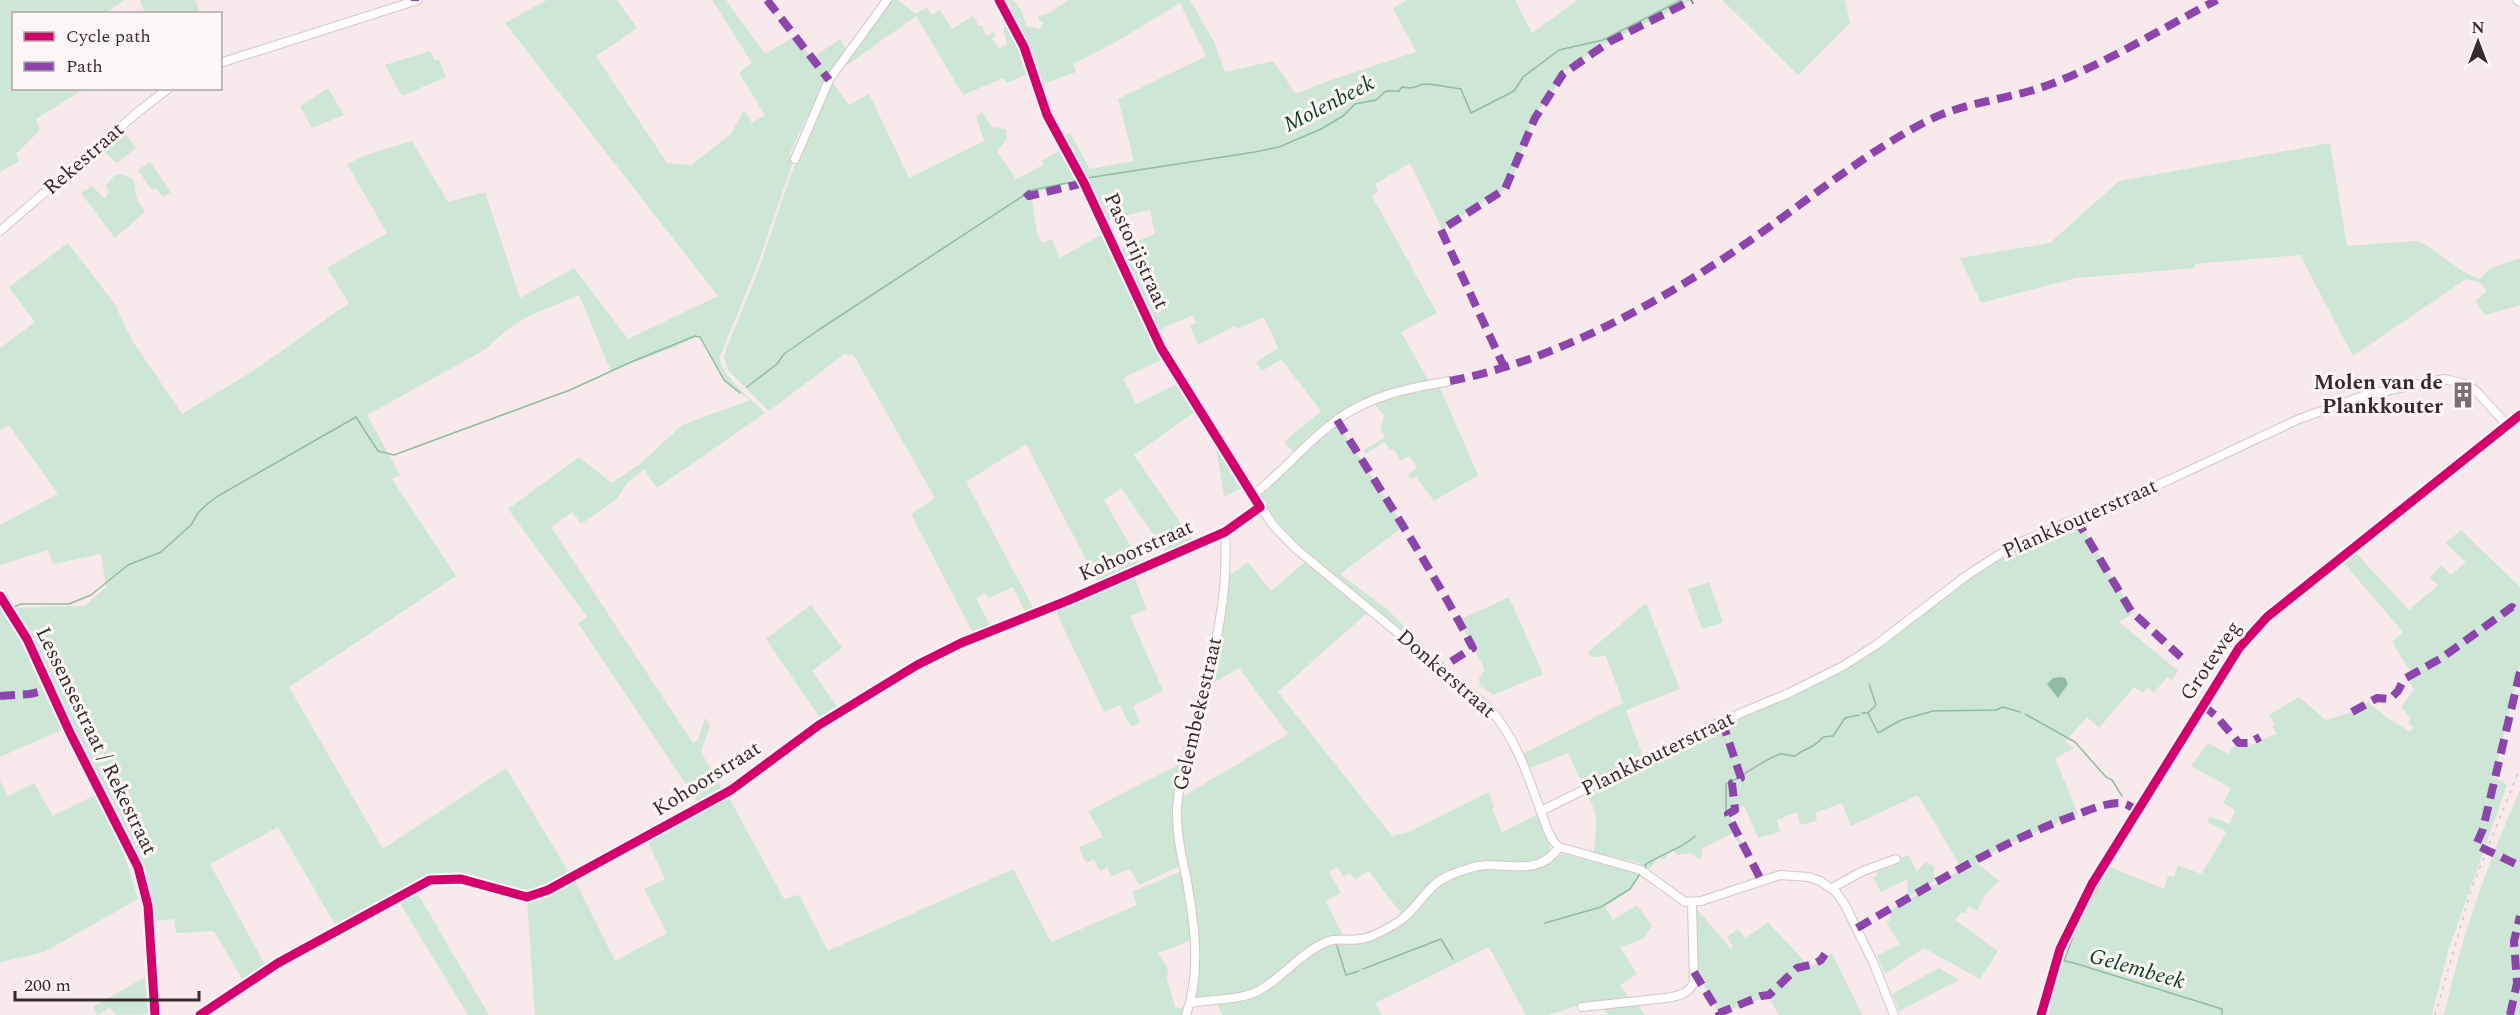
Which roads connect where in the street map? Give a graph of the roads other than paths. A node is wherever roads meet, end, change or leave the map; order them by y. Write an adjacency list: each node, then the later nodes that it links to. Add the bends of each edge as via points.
1 (418, 0): 4 (street)
2 (887, 0): 6 (street, via 829,80)
3 (999, 0): 11 (street, Pastorijstraat, via 1024,47 1047,115 1084,183 1161,348)
4 (222, 62)
5 (167, 90): 7 (street, Rekestraat)
6 (795, 159)
7 (0, 231)
8 (1450, 381): 11 (street, via 1407,388 1363,404 1337,420)
9 (2520, 415): 10 (main road, Groteweg)
10 (2507, 425): 15 (street, Plankkouterstraat, via 2468,385 2444,379 2366,395 2310,415 2014,545 1843,666 1722,720); 26 (main road, Groteweg, via 2266,617 2239,648 2092,884 2060,949)
11 (1252, 495): 12 (street, Pastorijstraat)
12 (1260, 507): 13 (street, Kohoorstraat); 15 (street, Donkerstraat, via 1295,548 1490,709 1507,730)
13 (1225, 532): 20 (street, Gelembekestraat, via 1218,633 1185,761 1177,811 1196,937); 23 (street, Kohoorstraat, via 936,655 819,725 731,790 548,890 527,897 461,879 430,880 278,963)
14 (0, 596): 22 (street, Lessensestraat / Rekestraat, via 27,639 138,867 148,906)
15 (1541, 812): 16 (street, Donkerstraat)
16 (1559, 847): 19 (street, via 1632,866); 20 (street, via 1553,856 1533,865 1486,865 1448,876 1400,921 1373,935 1322,945 1254,993)
17 (1896, 859): 18 (street)
18 (1832, 888): 19 (street, via 1809,877 1780,875); 25 (street, via 1853,920)
19 (1692, 903): 21 (street, via 1694,982 1689,990 1666,998)
20 (1191, 1003): 24 (street, Gelembekestraat)
21 (1582, 1007)
22 (155, 1015)
23 (200, 1015)
24 (1186, 1015)
25 (1894, 1015)
26 (2041, 1015)

